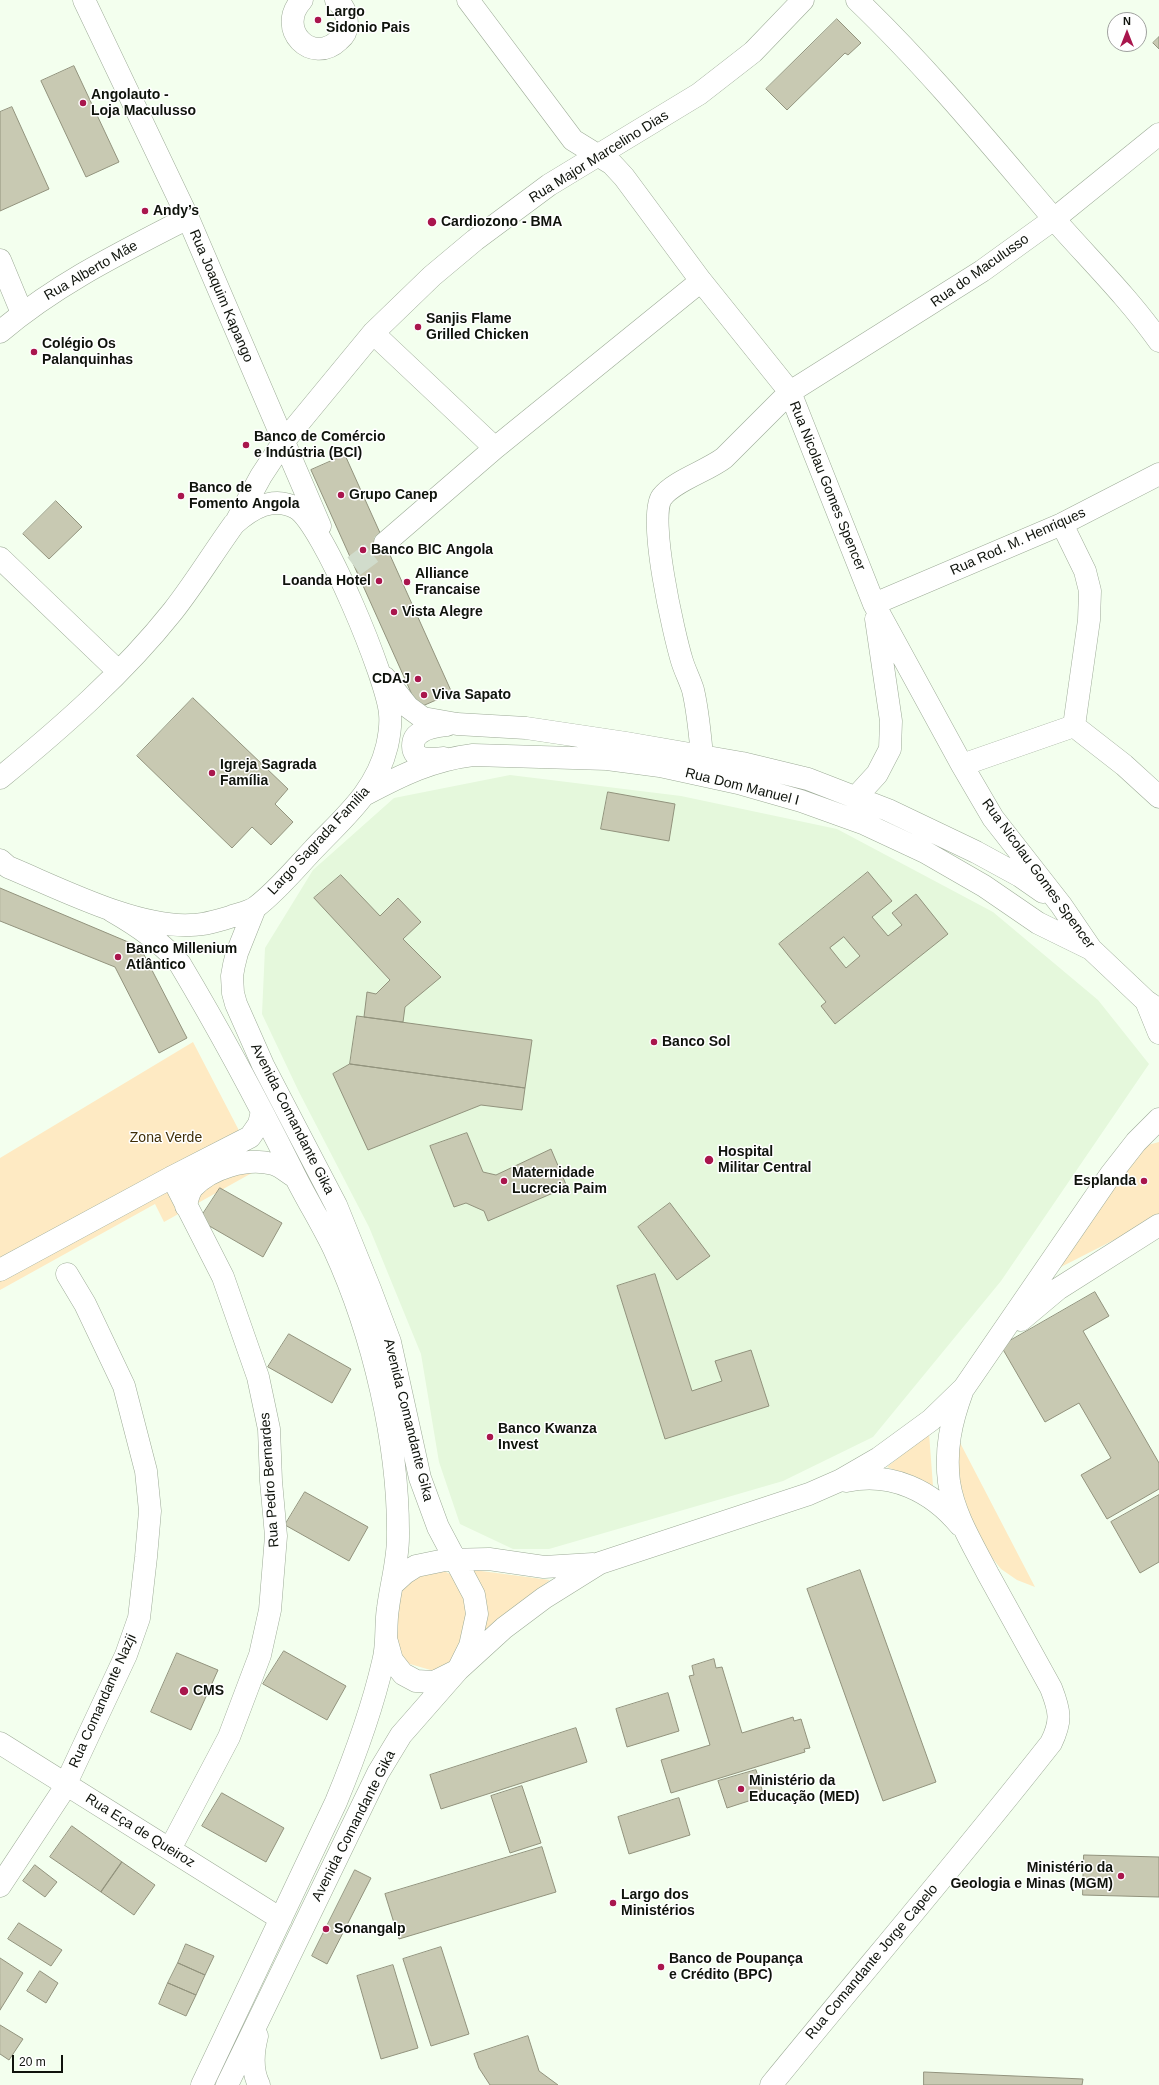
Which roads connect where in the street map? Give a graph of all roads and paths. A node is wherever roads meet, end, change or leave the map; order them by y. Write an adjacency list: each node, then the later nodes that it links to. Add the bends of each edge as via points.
1 (84, 0): 9 (street, Rua Joaquim Kapango)
2 (302, 0): 6 (street, via 295,8 292,19 297,38 310,48 324,49 343,37 347,28 347,18)
3 (468, 0): 8 (street, Rua Nicolau Gomes Spencer, via 573,140)
4 (803, 0): 8 (street, Rua Major Marcelino Dias, via 753,52 699,94)
5 (856, 0): 10 (street, via 892,34 952,99)
6 (341, 1)
7 (1159, 134): 10 (street, Rua do Maculusso)
8 (598, 156): 12 (street, Rua Nicolau Gomes Spencer, via 612,164 624,178); 15 (street, Rua Major Marcelino Dias, via 549,185 475,240 432,276)
9 (188, 218): 13 (street, Rua Alberto Mãe, via 94,266); 18 (street, Rua Joaquim Kapango)
10 (1054, 219): 16 (street, via 1139,314); 17 (street, Rua do Maculusso, via 934,303)
11 (0, 260): 13 (street)
12 (701, 281): 17 (street, Rua Nicolau Gomes Spencer); 19 (street)
13 (22, 313): 14 (street, Rua Alberto Mãe)
14 (0, 332)
15 (373, 334): 18 (street, Rua Major Marcelino Dias); 19 (street)
16 (1159, 341)
17 (790, 392): 26 (street, Rua Nicolau Gomes Spencer); 31 (street, Rua do Maculusso, via 724,458 670,489 658,503 667,598 682,661 692,688)
18 (284, 441): 21 (street, Rua Major Marcelino Dias); 25 (street, Rua Joaquim Kapango)
19 (495, 448): 23 (street)
20 (1159, 474): 22 (street, Rua Rod. M. Henriques)
21 (234, 524): 25 (street, Largo Sagrada Familia, via 245,514 261,506 286,504 300,511); 28 (street, Largo Sagrada Familia, via 172,612)
22 (1062, 524): 26 (street, Rua Rod. M. Henriques); 30 (street, via 1085,571 1090,591)
23 (384, 543)
24 (0, 558): 28 (street)
25 (343, 570): 27 (street, Largo Sagrada Familia)
26 (874, 604): 33 (street, Rua Nicolau Gomes Spencer); 36 (street, via 891,736 890,749 885,762)
27 (379, 668): 29 (street, Rua Dom Manuel I, via 408,707 423,718); 35 (street, Largo Sagrada Familia, via 390,715 387,745 380,769)
28 (118, 671): 34 (street, Largo Sagrada Familia, via 79,711)
29 (457, 724): 31 (street, Rua Dom Manuel I, via 526,728); 32 (street, via 427,729 413,742 416,755 424,759)
30 (1074, 726): 33 (street); 37 (street, via 1124,765)
31 (702, 756): 36 (street, Rua Dom Manuel I, via 808,779)
32 (453, 757): 35 (street, Rua Dom Manuel I, via 407,772); 42 (street, Rua Dom Manuel I, via 473,755 607,759 660,766 738,783 794,799 865,824 925,852 984,886 1038,923)
33 (962, 765): 39 (street, Rua Nicolau Gomes Spencer, via 993,818)
34 (0, 778)
35 (366, 794): 40 (street, Largo Sagrada Familia)
36 (856, 797): 39 (street, Rua Dom Manuel I, via 976,852 1020,876)
37 (1159, 797)
38 (3, 864): 41 (street, Largo Sagrada Familia)
39 (1062, 905): 42 (street, Rua Nicolau Gomes Spencer)
40 (255, 908): 41 (street, Largo Sagrada Familia, via 224,919 190,926); 57 (street, Avenida Comandante Gika, via 234,965 232,976 236,1004 263,1065 336,1206 370,1289 390,1342 420,1478 438,1527)
41 (112, 911): 45 (street, Avenida Comandante Gika, via 144,930 166,948 180,964)
42 (1091, 949): 43 (street, Rua Nicolau Gomes Spencer)
43 (1152, 1005): 44 (street, Rua Nicolau Gomes Spencer)
44 (1159, 1033)
45 (262, 1111): 47 (street, via 259,1124 250,1136); 48 (street, Avenida Comandante Gika)
46 (1159, 1119): 53 (street, via 1136,1142 1116,1168)
47 (172, 1176): 49 (street, Rua Pedro Bernardes); 51 (street)
48 (295, 1176): 49 (street, via 274,1164 259,1162 226,1168 201,1180 191,1190); 59 (street, Avenida Comandante Gika, via 334,1250 370,1345 382,1395 396,1482 398,1539)
49 (186, 1206): 64 (street, Rua Pedro Bernardes, via 223,1277 258,1377 269,1430 276,1536 270,1610 260,1655 229,1737)
50 (1159, 1225): 53 (street, via 1058,1288)
51 (0, 1270)
52 (67, 1274): 63 (street, Rua Comandante Nazji, via 91,1316 124,1386 146,1472 150,1511 139,1618 126,1655)
53 (997, 1340): 54 (street)
54 (964, 1388): 55 (street, via 914,1433 879,1458); 56 (street, Rua Comandante Jorge Capelo, via 950,1432 948,1466 954,1500)
55 (822, 1489): 56 (street, Rua Comandante Jorge Capelo, via 863,1477 884,1478 921,1491 953,1516); 58 (street)
56 (966, 1532): 71 (street, Rua Comandante Jorge Capelo, via 1051,1688 1060,1714 1058,1728 1051,1743 965,1853 878,1953)
57 (455, 1560): 58 (street, via 489,1559 544,1567); 59 (street, via 434,1561 416,1566); 61 (street, Avenida Comandante Gika, via 474,1595 477,1614 470,1646)
58 (600, 1563): 61 (street, via 514,1619)
59 (393, 1584): 60 (street, Avenida Comandante Gika)
60 (386, 1640): 61 (street, via 392,1660 403,1674 416,1681 434,1682); 66 (street, Avenida Comandante Gika, via 384,1660 354,1759)
61 (458, 1670): 67 (street, Avenida Comandante Gika, via 401,1735 378,1773)
62 (0, 1742): 63 (street, Rua Eça de Queiroz)
63 (66, 1784): 64 (street, Rua Eça de Queiroz); 65 (street, Rua Comandante Nazji)
64 (170, 1849): 66 (street, Rua Eça de Queiroz)
65 (0, 1886)
66 (281, 1919): 68 (street, Avenida Comandante Gika)
67 (261, 2016): 69 (street, Avenida Comandante Gika); 70 (street, via 253,2050 253,2066)
68 (202, 2085)
69 (227, 2085)
70 (259, 2085)
71 (771, 2085)

